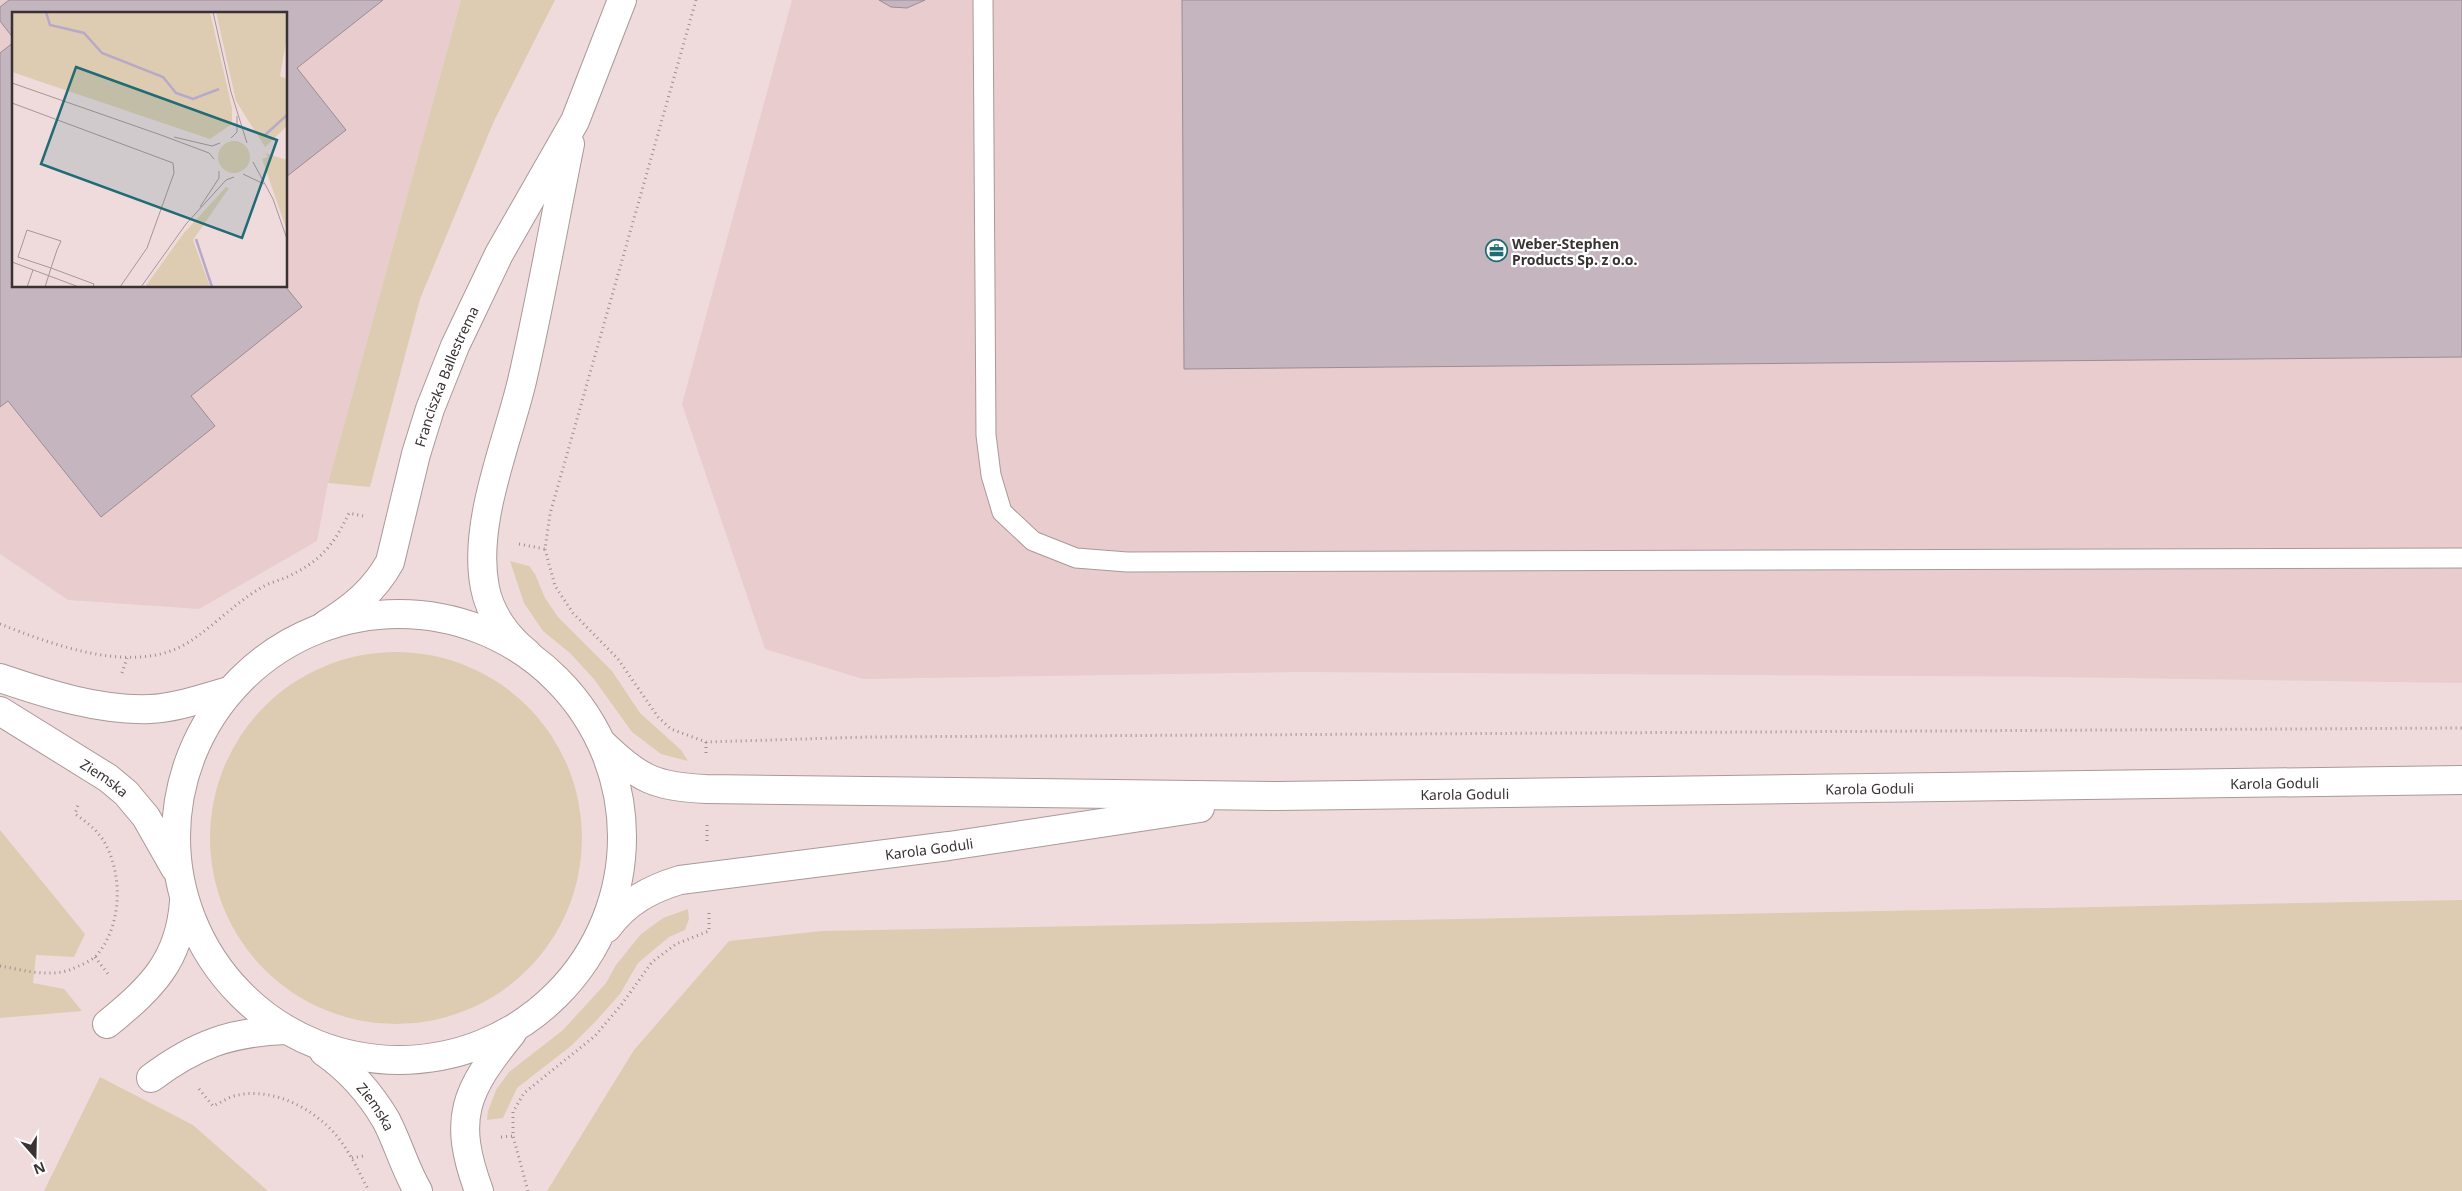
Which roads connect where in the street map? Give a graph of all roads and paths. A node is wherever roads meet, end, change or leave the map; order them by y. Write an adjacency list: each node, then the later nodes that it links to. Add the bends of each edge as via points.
1 (622, 0): 4 (street, Franciszka Ballestrema)
2 (696, 0): 14 (path, via 550,514 545,549 555,586 573,613 618,659 658,717 671,729)
3 (983, 0): 6 (lane, via 986,435 990,475 1002,512 1033,541 1068,555 1127,562)
4 (574, 121): 8 (street, Franciszka Ballestrema, via 499,254 455,346 416,454 390,562 382,578 366,596); 9 (street, Franciszka Ballestrema, via 522,382 488,504 482,555 491,608 503,629)
5 (348, 513): 7 (path, via 337,539 308,566 263,586 181,646 164,653 127,658 50,644)
6 (2462, 558)
7 (0, 624)
8 (325, 625): 9 (street, via 376,614 429,615 480,628); 11 (street, via 289,642 257,664)
9 (527, 653): 15 (street, via 568,690)
10 (0, 678): 11 (street, via 110,708 151,709)
11 (228, 691): 20 (street, via 201,732 183,777 175,825)
12 (0, 711): 20 (street, Ziemska, via 108,778 126,793 146,816)
13 (2462, 728): 14 (path, via 868,737)
14 (706, 742): 17 (path)
15 (603, 744): 17 (street, Karola Goduli, via 643,777 664,785); 23 (street, via 619,791 623,842 616,891)
16 (2462, 780): 18 (street, Karola Goduli)
17 (706, 789): 18 (street, Karola Goduli); 21 (path)
18 (1278, 796): 21 (street, Karola Goduli, via 950,846)
19 (76, 814): 24 (path, via 93,827 107,846 116,877 117,911 106,940 95,957 71,970 46,974)
20 (178, 874): 22 (street)
21 (708, 876): 23 (street, Karola Goduli, via 658,886 617,914); 33 (path, via 709,931 676,944 652,962 595,1036 524,1093 514,1112 513,1136)
22 (184, 901): 25 (street, via 178,940 160,976); 27 (street, Ziemska, via 200,940 222,975 252,1006)
23 (599, 938): 26 (street, via 577,973 550,1002)
24 (0, 966)
25 (107, 1024)
26 (517, 1027): 27 (street, via 467,1050 414,1060 360,1057); 32 (street, via 486,1065 471,1092 465,1121 469,1163)
27 (297, 1036): 28 (street, via 247,1033 218,1040 176,1060); 31 (street, Ziemska, via 351,1073 371,1097 386,1121)
28 (151, 1078)
29 (352, 1158): 30 (path)
30 (369, 1191)
31 (418, 1191)
32 (479, 1191)
33 (528, 1191)

